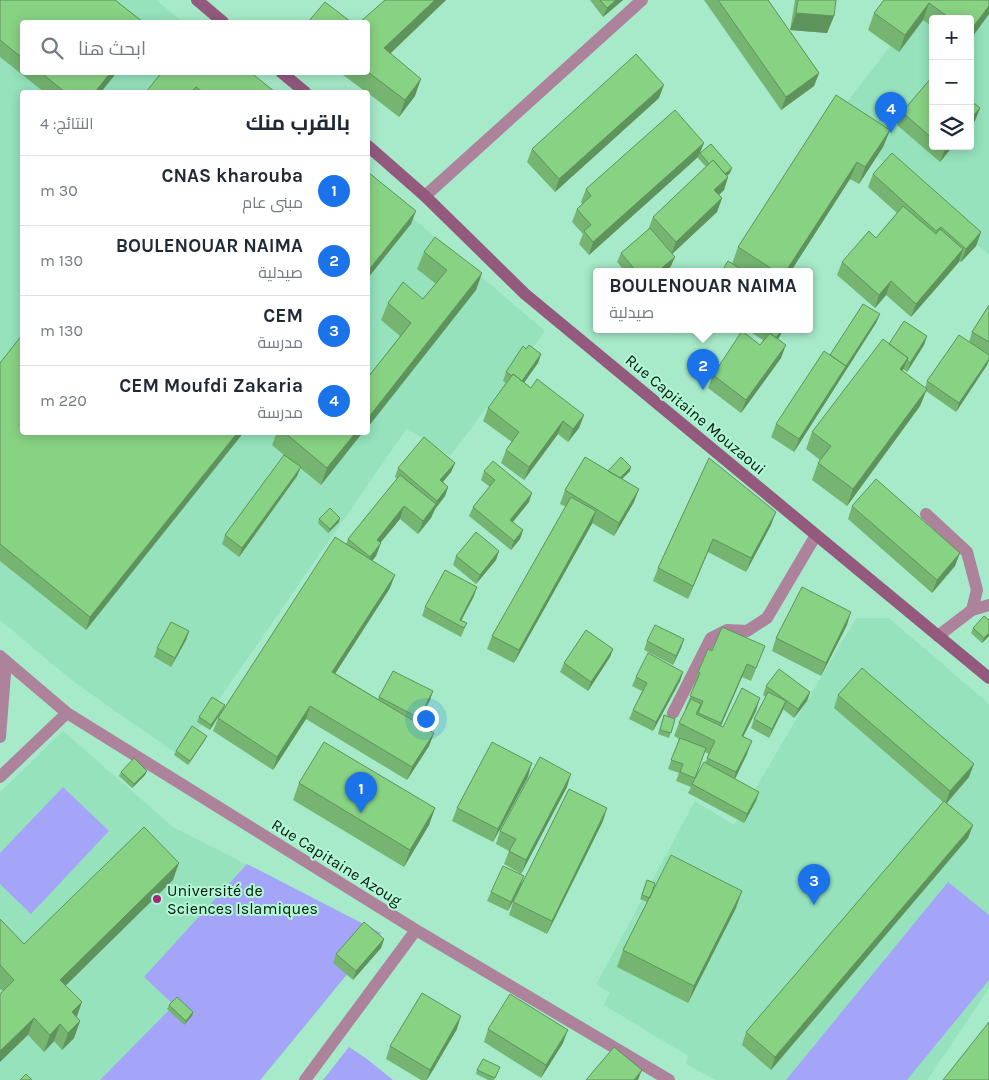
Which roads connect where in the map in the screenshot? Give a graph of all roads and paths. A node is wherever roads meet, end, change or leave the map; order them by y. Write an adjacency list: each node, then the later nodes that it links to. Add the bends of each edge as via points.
1 (197, 0): 3 (main road)
2 (642, 0): 7 (street)
3 (221, 20)
4 (285, 75): 5 (main road)
5 (303, 90)
6 (370, 148): 7 (main road, Rue Capitaine Mouzaoui)
7 (425, 196): 9 (main road, Rue Capitaine Mouzaoui, via 525,294)
8 (926, 514): 11 (street, via 967,552 976,590)
9 (816, 535): 12 (main road, Rue Capitaine Mouzaoui); 16 (street, via 767,618 748,632 728,630 711,638)
10 (989, 605): 11 (street)
11 (972, 610): 12 (street)
12 (938, 636): 14 (main road, Rue Capitaine Mouzaoui)
13 (3, 658): 15 (street, Rue Capitaine Azoug); 17 (street)
14 (989, 678)
15 (67, 713): 18 (street); 19 (street, Rue Capitaine Azoug)
16 (672, 714)
17 (0, 737)
18 (0, 777)
19 (416, 930): 20 (street); 21 (street, Rue Capitaine Azoug)
20 (305, 1080)
21 (669, 1080)

